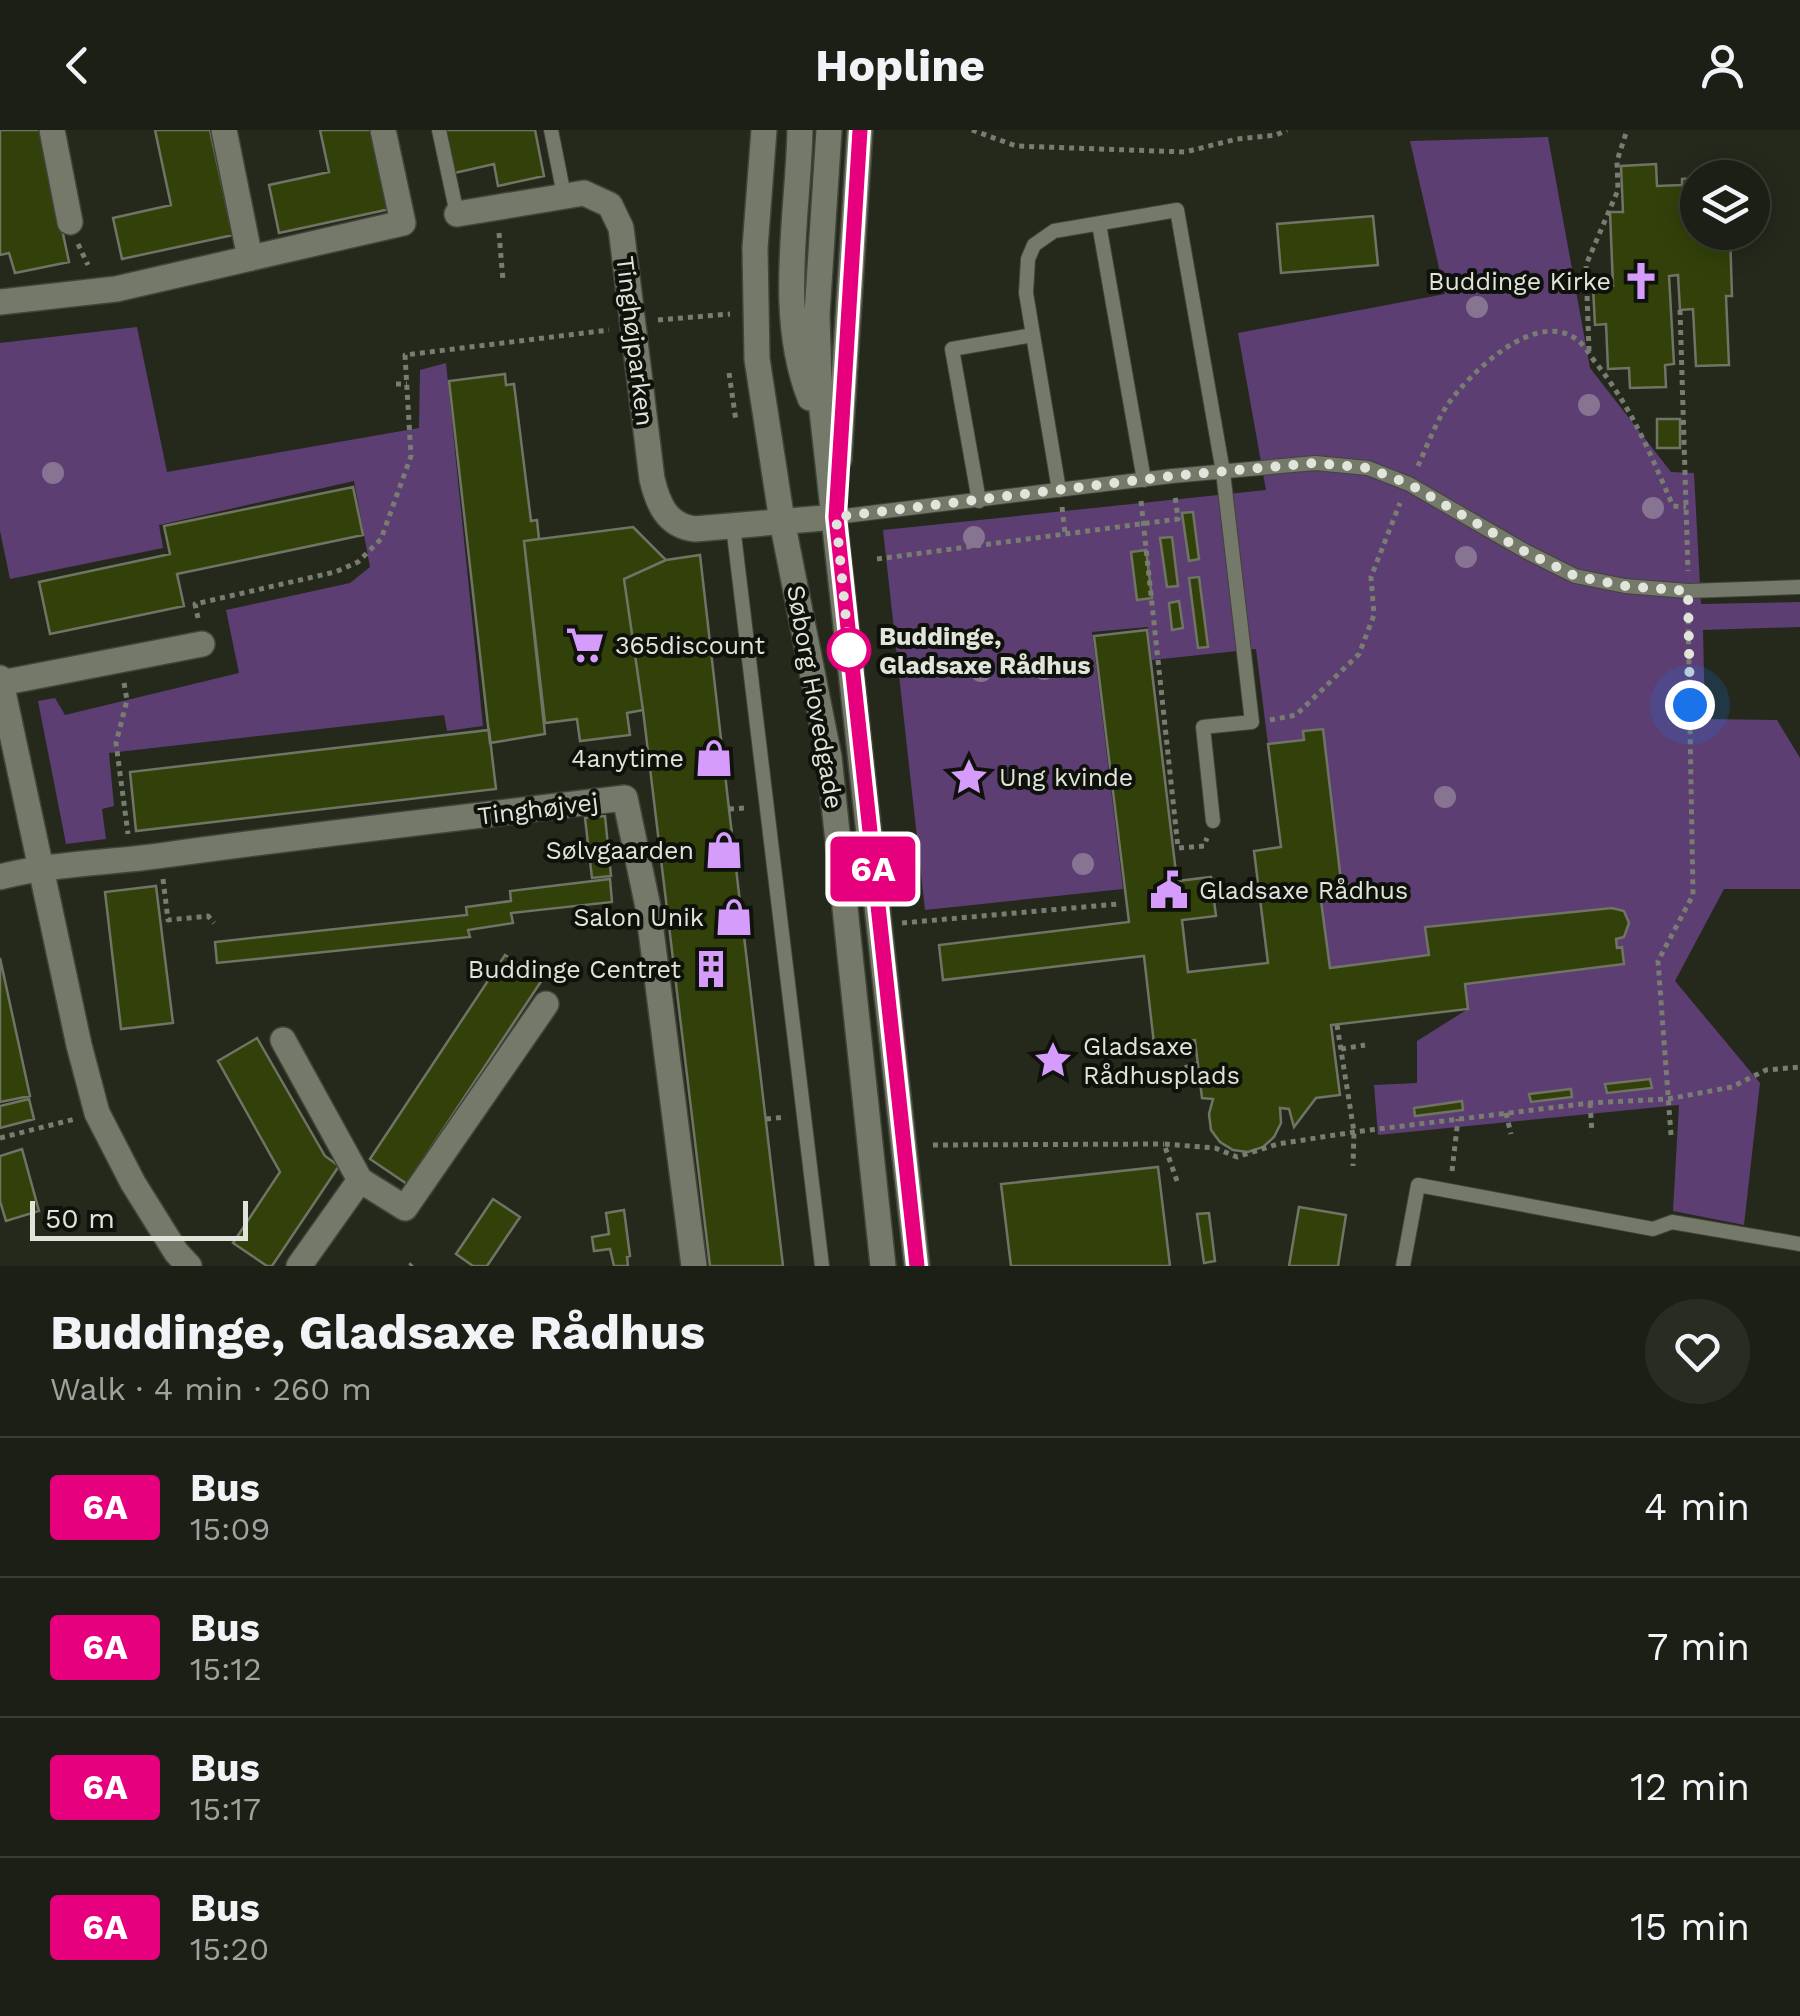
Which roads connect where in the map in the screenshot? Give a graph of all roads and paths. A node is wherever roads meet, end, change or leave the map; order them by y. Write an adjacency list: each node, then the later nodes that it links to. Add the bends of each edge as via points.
1 (52, 130): 16 (street)
2 (224, 130): 18 (street)
3 (382, 130): 18 (street, via 403,223)
4 (439, 130): 15 (lane)
5 (551, 130): 13 (lane)
6 (764, 130): 36 (street, Søborg Hovedgade, via 755,333)
7 (800, 130): 29 (street, via 796,346)
8 (830, 130): 29 (street, Søborg Hovedgade, via 818,314)
9 (860, 130): 35 (street)
10 (972, 130): 11 (path, via 1016,146 1185,152)
11 (1287, 130)
12 (1627, 130): 26 (path, via 1617,161 1618,190 1586,265)
13 (564, 195): 14 (street, Tinghøjparken); 24 (street, Tinghøjparken, via 600,197 618,218)
14 (497, 206): 15 (street, Tinghøjparken); 19 (path)
15 (457, 214)
16 (70, 222): 20 (path)
17 (1099, 224): 25 (lane, via 1054,232 1034,245 1026,286); 30 (lane, via 1177,210); 32 (lane)
18 (250, 258): 20 (street)
19 (503, 280)
20 (103, 290): 21 (street)
21 (0, 302)
22 (1680, 310): 41 (path)
23 (730, 314): 24 (path)
24 (632, 328): 28 (path, via 405,355); 38 (street, Tinghøjparken, via 657,499 686,528)
25 (1033, 335): 33 (lane); 34 (lane, via 952,350)
26 (1589, 354)
27 (396, 384): 28 (path)
28 (407, 384): 42 (path, via 411,456 380,539 358,562 335,572 196,604)
29 (824, 435): 35 (street, Søborg Hovedgade)
30 (1224, 472): 31 (lane); 41 (lane, via 1315,463 1368,468 1575,576); 45 (lane, via 1252,722 1203,727)
31 (1172, 476): 32 (lane); 37 (path, via 1178,520)
32 (1141, 481): 33 (lane); 37 (path)
33 (1060, 490): 34 (lane)
34 (979, 501): 35 (lane)
35 (836, 517): 36 (street, Tinghøjparken); 52 (street, Søborg Hovedgade)
36 (782, 521): 38 (street, Tinghøjparken); 82 (street, Søborg Hovedgade, via 829,756)
37 (1144, 524): 39 (path); 45 (path, via 1178,848 1204,846)
38 (733, 526): 81 (lane)
39 (876, 558)
40 (1800, 587): 41 (lane)
41 (1688, 591): 61 (path, via 1693,895 1658,961)
42 (202, 644): 43 (street)
43 (120, 660): 44 (street); 47 (path, via 127,700 116,744)
44 (1, 680): 48 (street)
45 (1213, 821)
46 (160, 856): 47 (street, Tinghøjvej); 51 (path, via 168,920 208,916); 80 (street, Tinghøjvej, via 626,798 648,907)
47 (131, 860): 48 (street, Tinghøjvej)
48 (41, 866): 49 (street, Tinghøjvej); 63 (street)
49 (0, 877)
50 (1118, 904): 52 (path)
51 (214, 923)
52 (879, 925): 83 (street, Søborg Hovedgade)
53 (546, 1004): 74 (street, via 404,1208)
54 (1338, 1024): 57 (path)
55 (283, 1040): 74 (street)
56 (1365, 1045): 57 (path)
57 (1341, 1049): 66 (path)
58 (1198, 1064): 60 (path)
59 (1800, 1067): 61 (path)
60 (1156, 1076)
61 (1668, 1098): 62 (path); 69 (path)
62 (1590, 1103): 64 (path); 67 (path)
63 (97, 1113): 70 (path); 78 (street)
64 (1506, 1113): 65 (path); 68 (path)
65 (1458, 1119): 66 (path); 76 (path)
66 (1354, 1132): 72 (path, via 1237,1157 1215,1148); 73 (path)
67 (1592, 1133)
68 (1511, 1134)
69 (1671, 1136)
70 (0, 1138)
71 (933, 1144): 72 (path)
72 (1164, 1144): 75 (path)
73 (1353, 1166)
74 (360, 1180): 79 (street)
75 (1178, 1181)
76 (1450, 1192): 77 (lane, via 1653,1229 1672,1222); 84 (lane, via 1418,1185)
77 (1800, 1244)
78 (189, 1266)
79 (299, 1266)
80 (694, 1266)
81 (822, 1266)
82 (883, 1266)
83 (917, 1266)
84 (1403, 1266)

